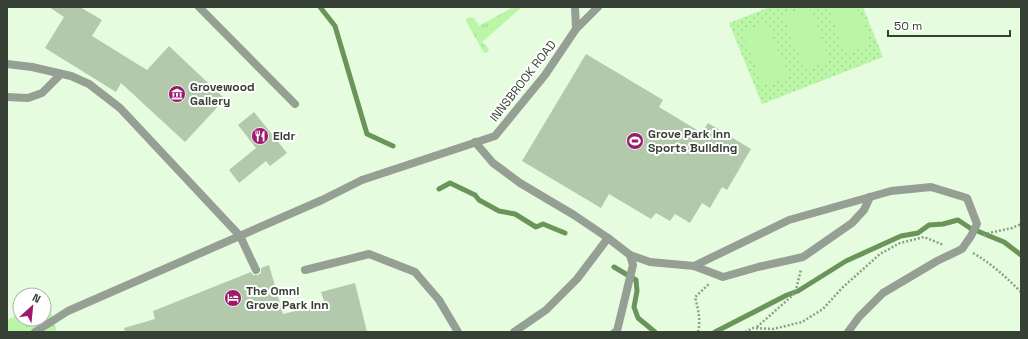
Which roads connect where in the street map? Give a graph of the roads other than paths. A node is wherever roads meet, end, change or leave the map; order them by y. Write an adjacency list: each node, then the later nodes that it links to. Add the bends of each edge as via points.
1 (199, 7): 8 (street)
2 (575, 7): 4 (street)
3 (598, 7): 4 (street, INNSBROOK ROAD)
4 (576, 29): 9 (street, INNSBROOK ROAD, via 545,75 495,136)
5 (7, 64): 6 (street)
6 (61, 74): 7 (street, via 42,93 28,98); 11 (street, via 89,84 120,108)
7 (7, 96)
8 (295, 104)
9 (474, 142): 11 (street, INNSBROOK ROAD, via 362,180); 12 (street, via 493,163 520,183)
10 (870, 197): 14 (street, via 789,220); 14 (street, via 864,210 852,223 803,257 723,277); 21 (street, via 891,190 930,187 967,198 977,224 962,249 883,293)
11 (240, 236): 15 (street); 17 (street, INNSBROOK ROAD, via 68,311)
12 (608, 238): 13 (street); 19 (street, via 577,279 546,310)
13 (630, 255): 14 (street, via 650,262); 20 (street, via 633,265)
14 (694, 266)
15 (256, 270)
16 (305, 270): 18 (street, via 369,254 415,272 439,300)
17 (35, 332)
18 (458, 332)
19 (514, 332)
20 (615, 332)
21 (848, 332)

